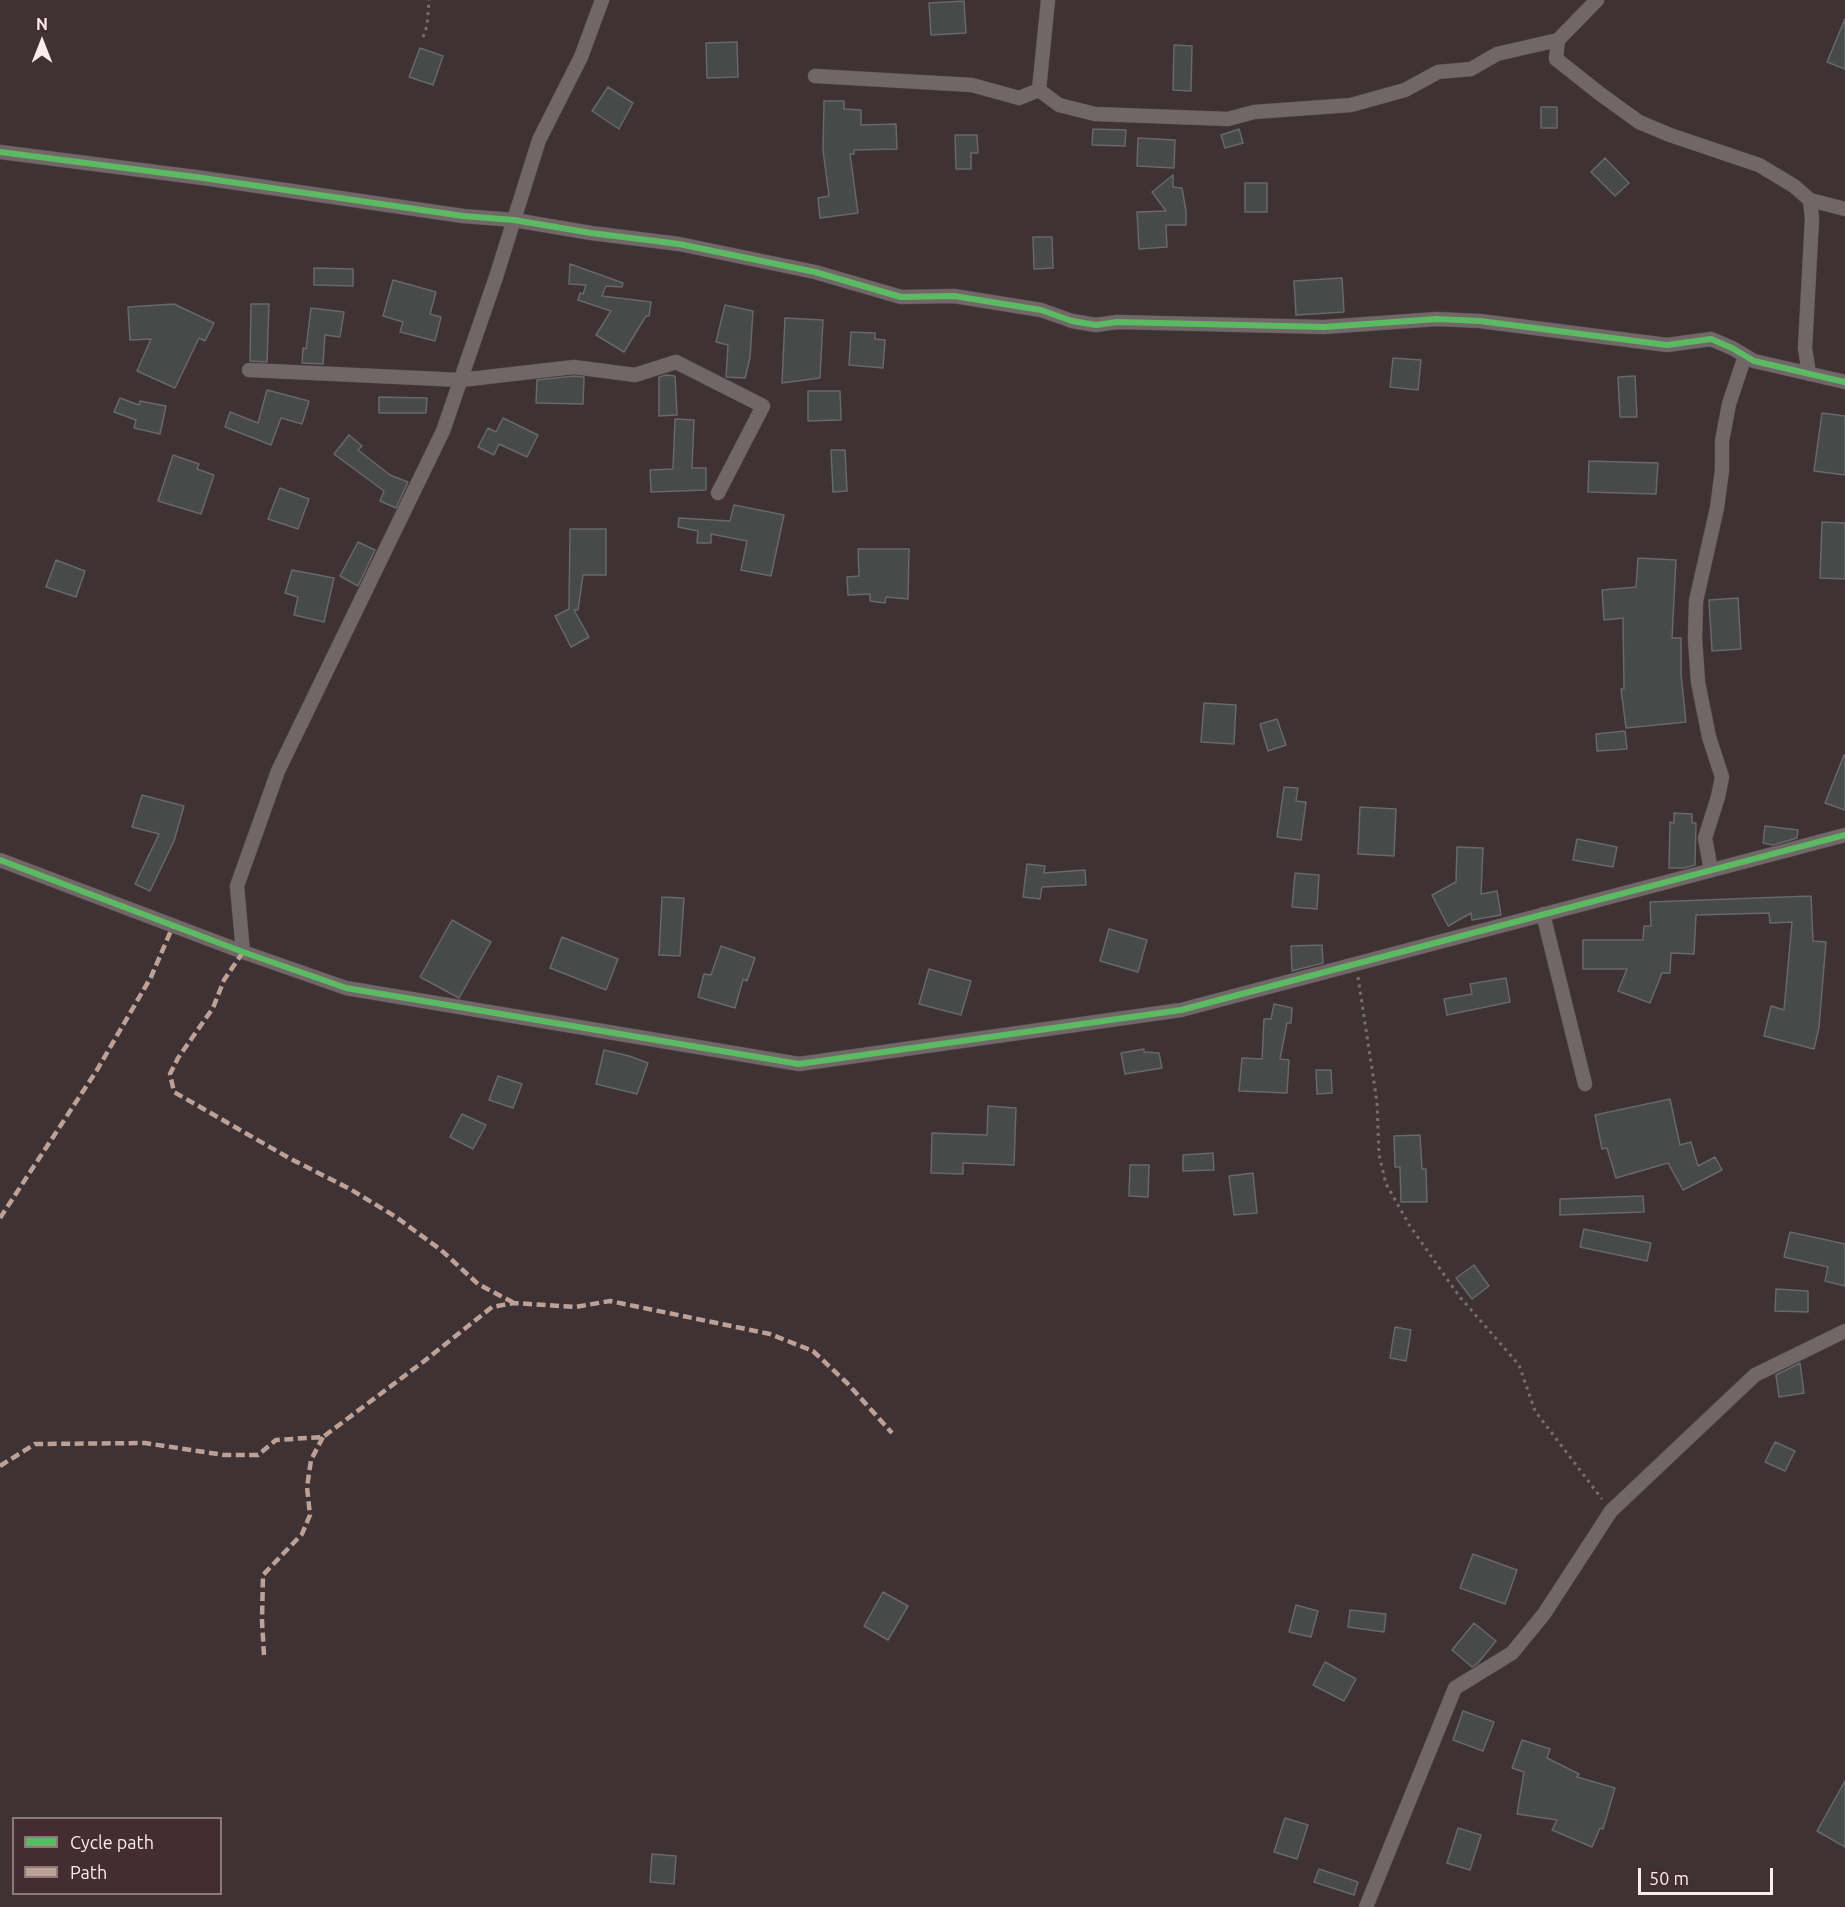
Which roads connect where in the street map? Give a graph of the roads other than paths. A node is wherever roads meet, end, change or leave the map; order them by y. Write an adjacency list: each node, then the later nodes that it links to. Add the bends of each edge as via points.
1 (602, 0): 10 (street, via 581,57 539,140)
2 (1048, 0): 6 (street)
3 (1597, 0): 4 (street)
4 (1558, 40): 6 (street, via 1497,54 1471,69 1438,72 1405,90 1351,105 1254,112 1228,119 1095,114 1059,105); 8 (street, via 1556,59 1639,122 1759,165)
5 (815, 76): 6 (street, via 972,85 1019,98)
6 (1039, 90)
7 (0, 152): 10 (street)
8 (1810, 200): 9 (street); 13 (street, via 1804,348)
9 (1845, 209)
10 (514, 220): 11 (street, via 679,244 774,263 901,297 954,296 1041,310 1096,325 1117,322 1324,327 1480,321 1666,345 1711,339); 14 (street)
11 (1745, 356): 13 (street); 19 (street, via 1729,405 1717,508 1696,601 1698,682 1722,777 1706,838)
12 (249, 370): 14 (street)
13 (1809, 374): 15 (street)
14 (461, 380): 16 (street, via 574,367 635,375 676,362 763,406); 21 (street, via 443,430 279,771 237,886)
15 (1845, 382)
16 (718, 493)
17 (1845, 835): 19 (street)
18 (0, 860): 21 (street)
19 (1711, 870): 20 (street)
20 (1543, 914): 21 (street, via 1181,1010 799,1064 346,988); 22 (street)
21 (243, 952)
22 (1585, 1084)
23 (1845, 1331): 24 (street, via 1755,1375 1611,1511 1544,1614 1512,1653 1455,1688)
24 (1365, 1907)

